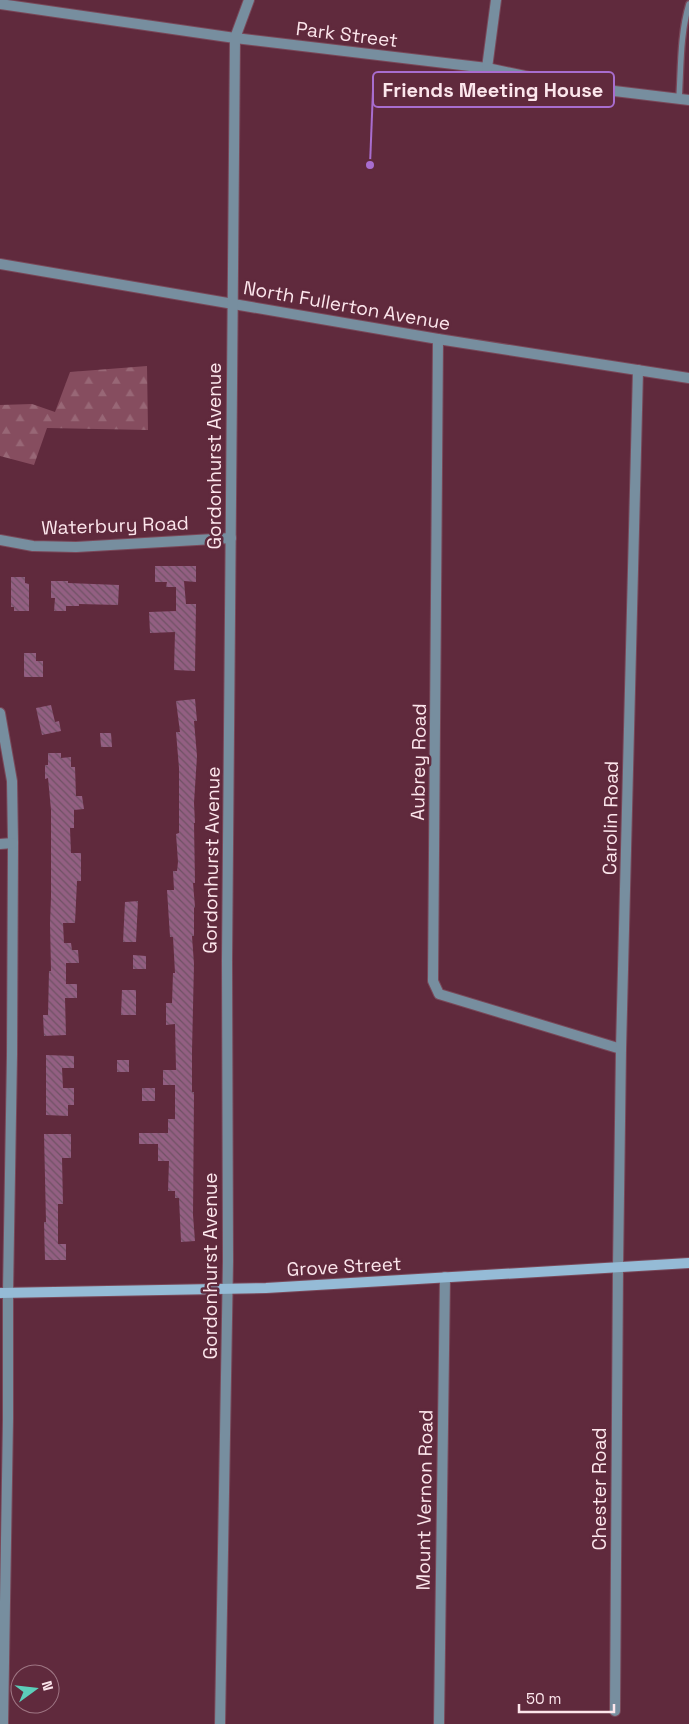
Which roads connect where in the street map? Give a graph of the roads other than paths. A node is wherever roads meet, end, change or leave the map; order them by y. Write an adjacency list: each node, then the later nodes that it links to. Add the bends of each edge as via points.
1 (249, 0): 5 (street, Gordonhurst Avenue)
2 (496, 0): 6 (street)
3 (0, 4): 5 (street, Park Street)
4 (689, 4): 7 (lane, via 682,48)
5 (235, 38): 6 (street, Park Street); 9 (street, Gordonhurst Avenue)
6 (487, 68): 7 (street, Park Street, via 572,86)
7 (684, 100)
8 (0, 264): 9 (street, North Fullerton Avenue)
9 (232, 304): 10 (street, North Fullerton Avenue); 13 (street, Gordonhurst Avenue)
10 (438, 339): 11 (street, North Fullerton Avenue); 18 (street, Aubrey Road, via 433,981 439,994)
11 (638, 370): 12 (street, North Fullerton Avenue); 18 (street, Carolin Road)
12 (689, 378)
13 (231, 538): 14 (street, Waterbury Road, via 76,547 33,546); 24 (street, Gordonhurst Avenue)
14 (0, 540)
15 (0, 713): 16 (street, via 12,781)
16 (13, 843): 17 (street); 20 (street)
17 (0, 844)
18 (622, 1049): 22 (street, Carolin Road)
19 (0, 1054): 20 (street)
20 (12, 1055): 25 (street)
21 (689, 1263): 22 (main road, Grove Street)
22 (618, 1267): 23 (main road, Grove Street); 27 (street, Chester Road)
23 (445, 1278): 24 (main road, Grove Street); 28 (street, Mount Vernon Road)
24 (228, 1288): 25 (main road, Grove Street); 30 (street, Gordonhurst Avenue)
25 (4, 1293): 26 (street)
26 (3, 1537): 29 (street)
27 (615, 1712)
28 (439, 1723)
29 (3, 1724)
30 (220, 1724)

